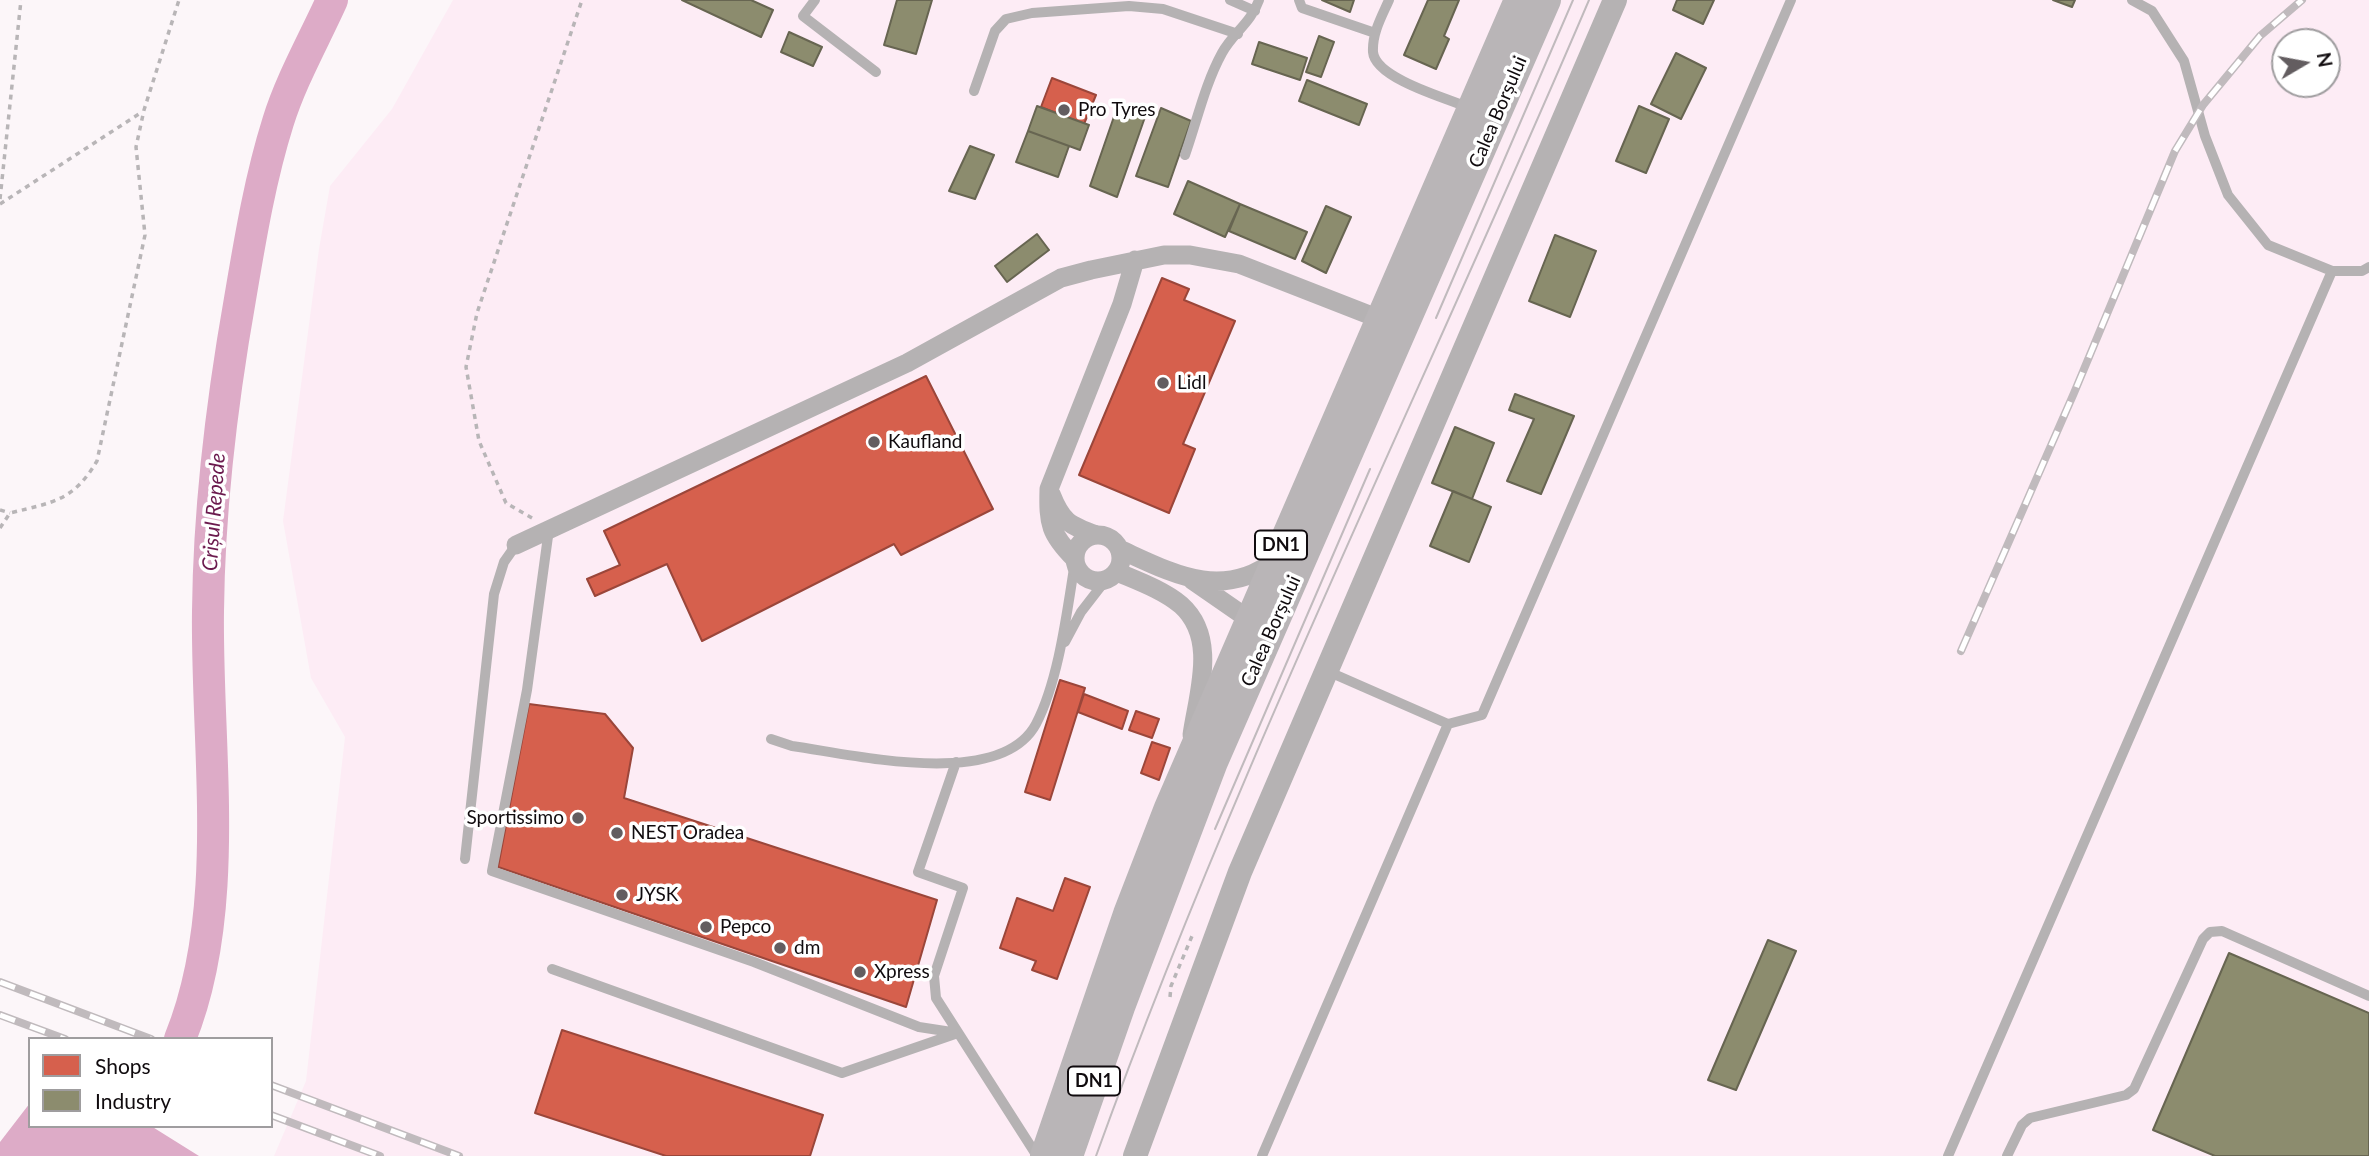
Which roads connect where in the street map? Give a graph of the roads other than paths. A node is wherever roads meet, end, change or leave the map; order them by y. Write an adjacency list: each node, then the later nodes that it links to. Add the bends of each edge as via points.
1 (815, 0): 13 (lane, via 803,16)
2 (1230, 0): 10 (lane)
3 (1299, 0): 11 (lane, via 1302,8)
4 (1389, 0): 11 (lane)
5 (1519, 0): 15 (main road, Calea Borșului / DN1)
6 (1546, 0): 20 (main road, Calea Borșului / DN1)
7 (1615, 0): 32 (street)
8 (1791, 0): 33 (lane, via 1482,715)
9 (2132, 0): 19 (lane, via 2152,11 2184,61 2228,195 2267,245)
10 (1257, 5): 12 (lane)
11 (1375, 33): 15 (lane, via 1376,64 1389,75)
12 (1238, 34): 14 (lane, via 1163,9 1129,6 1019,16 1006,19 995,31); 16 (lane, via 1214,69)
13 (876, 72)
14 (974, 91)
15 (1472, 108): 20 (main road, Calea Borșului / DN1)
16 (1185, 155)
17 (1135, 260): 20 (street, via 1190,255 1239,264); 21 (street); 22 (street, via 1061,278 907,363)
18 (2369, 267): 19 (lane)
19 (2332, 271): 46 (lane)
20 (1392, 324): 27 (main road, Calea Borșului / DN1); 30 (main road, Calea Borșului / DN1)
21 (1049, 489): 23 (street, via 1058,513 1069,525); 26 (street, via 1048,518 1055,538)
22 (550, 529): 24 (street); 40 (lane, via 527,690 492,872 754,962 919,1027)
23 (1096, 535): 25 (street, via 1110,538); 26 (street, via 1082,541)
24 (516, 545): 37 (lane, via 504,562 494,594)
25 (1119, 549): 28 (street, via 1121,564); 29 (street)
26 (1075, 561): 28 (street, via 1086,578); 31 (lane)
27 (1274, 561): 29 (street, via 1229,580); 30 (main road, Calea Borșului / DN1)
28 (1111, 576): 31 (lane, via 1081,612); 36 (street, via 1181,605 1201,635 1204,655)
29 (1192, 580): 30 (street)
30 (1260, 626): 36 (main road, Calea Borșului / DN1); 43 (main road, Calea Borșului / DN1)
31 (1060, 651): 35 (lane, via 1035,725 1000,753 976,762)
32 (1327, 671): 33 (lane); 44 (street, via 1240,872)
33 (1448, 724): 45 (lane)
34 (771, 739): 35 (lane, via 879,758)
35 (956, 762): 40 (lane, via 918,872 962,888 934,976 936,998)
36 (1187, 765): 42 (main road, Calea Borșului / DN1, via 1128,915)
37 (466, 859)
38 (552, 969): 40 (lane, via 842,1073)
39 (2369, 996): 47 (lane, via 2222,930 2210,932 2134,1089 2126,1095 2030,1118)
40 (958, 1033): 41 (lane)
41 (1037, 1156)
42 (1045, 1156)
43 (1068, 1156)
44 (1135, 1156)
45 (1262, 1156)
46 (1948, 1156)
47 (2007, 1156)

